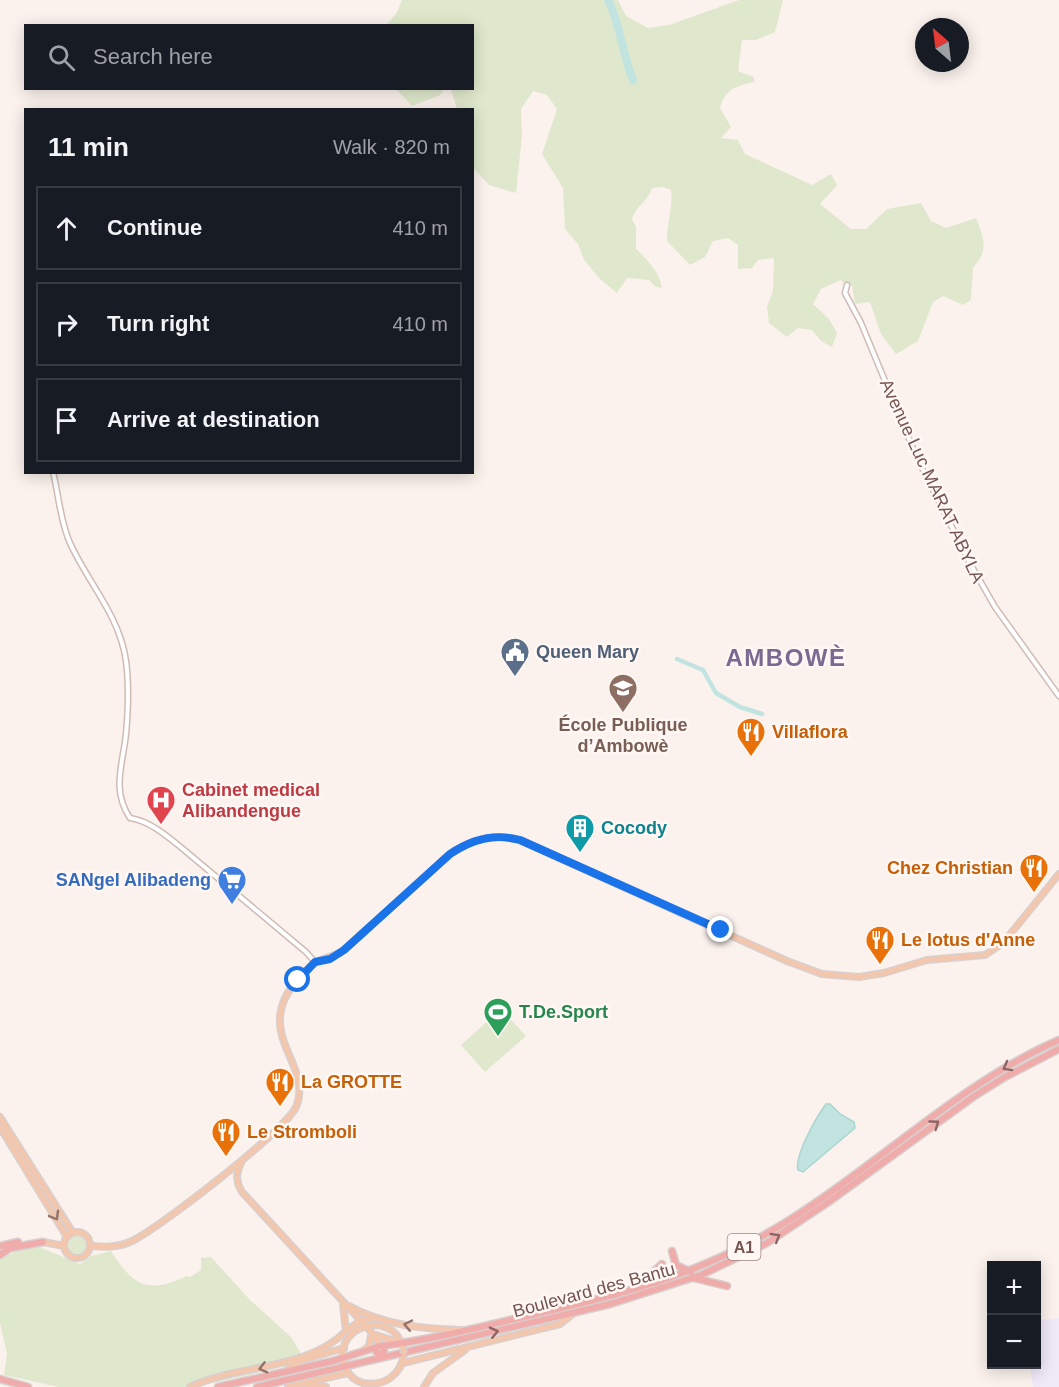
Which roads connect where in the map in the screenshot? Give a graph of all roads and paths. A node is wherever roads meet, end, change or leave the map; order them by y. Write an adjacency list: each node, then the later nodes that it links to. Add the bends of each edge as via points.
1 (847, 285): 3 (street, Avenue Luc MARAT ABYLA, via 845,293 917,458 970,565)
2 (52, 474): 5 (street, via 68,540 123,644 126,736 119,787 124,809 130,818 147,824 183,849)
3 (1059, 696)
4 (1059, 874): 5 (main road, via 1004,943 985,955 933,959 885,973 846,977 822,974 793,963 520,840 492,837 469,843 450,854 344,950)
5 (315, 962): 10 (main road, via 287,994 280,1017 282,1039 298,1083 297,1104)
6 (1059, 1040): 22 (highway, Boulevard des Bantu / A1, one-way to 22, via 969,1090 791,1219)
7 (1059, 1049): 22 (highway, Boulevard des Bantu / A1, one-way to 7, via 748,1253 784,1233 980,1093)
8 (0, 1117): 13 (main road)
9 (0, 1127): 14 (main road, one-way to 14)
10 (243, 1159): 11 (main road); 12 (main road, via 236,1173)
11 (224, 1175): 12 (main road); 18 (main road, via 140,1237 115,1247)
12 (237, 1181): 25 (main road, via 248,1199)
13 (73, 1233): 14 (main road); 18 (main road, via 85,1235)
14 (67, 1237): 17 (main road)
15 (43, 1242): 16 (highway); 17 (main road); 20 (highway, via 10,1248)
16 (0, 1246)
17 (64, 1246): 18 (main road, via 69,1256 76,1258 84,1256)
18 (90, 1246)
19 (672, 1251): 22 (highway, via 676,1266)
20 (0, 1255)
21 (662, 1264): 24 (highway)
22 (692, 1275): 23 (highway); 24 (highway, Boulevard des Bantu / A1); 26 (highway, Boulevard des Bantu / A1, via 647,1295)
23 (727, 1286)
24 (634, 1290): 29 (highway, Boulevard des Bantu / A1)
25 (343, 1303): 27 (main road); 28 (main road); 30 (main road)
26 (574, 1313): 32 (highway, Boulevard des Bantu / A1, one-way to 26); 36 (main road, via 560,1324)
27 (373, 1318): 28 (main road); 29 (main road, one-way to 27, via 416,1327)
28 (363, 1325): 30 (main road); 31 (main road); 34 (main road, via 351,1334); 35 (main road, via 390,1328)
29 (466, 1330): 33 (highway, Boulevard des Bantu / A1)
30 (346, 1331): 45 (main road, one-way to 45, via 335,1343 288,1361)
31 (372, 1335): 33 (main road, via 390,1341); 37 (main road); 38 (main road, via 369,1346)
32 (467, 1338): 35 (highway, Boulevard des Bantu / A1); 37 (highway)
33 (418, 1341): 35 (highway, Boulevard des Bantu / A1)
34 (344, 1348): 40 (main road); 41 (main road, via 299,1361)
35 (403, 1348): 37 (highway, Boulevard des Bantu / A1); 39 (main road); 40 (highway, Boulevard des Bantu / A1, via 396,1355)
36 (469, 1348): 39 (main road); 50 (main road, via 433,1374)
37 (380, 1351): 38 (highway, Boulevard des Bantu); 40 (highway)
38 (360, 1353): 40 (highway, Boulevard des Bantu)
39 (403, 1363): 40 (main road, via 392,1379 374,1385 355,1380)
40 (345, 1365): 41 (highway, Boulevard des Bantu); 43 (main road); 47 (highway, Boulevard des Bantu)
41 (286, 1372): 46 (highway, Boulevard des Bantu)
42 (0, 1379): 44 (highway)
43 (301, 1384): 48 (main road); 49 (main road)
44 (28, 1387)
45 (190, 1387)
46 (218, 1387)
47 (257, 1387)
48 (288, 1387)
49 (326, 1387)
50 (424, 1387)

